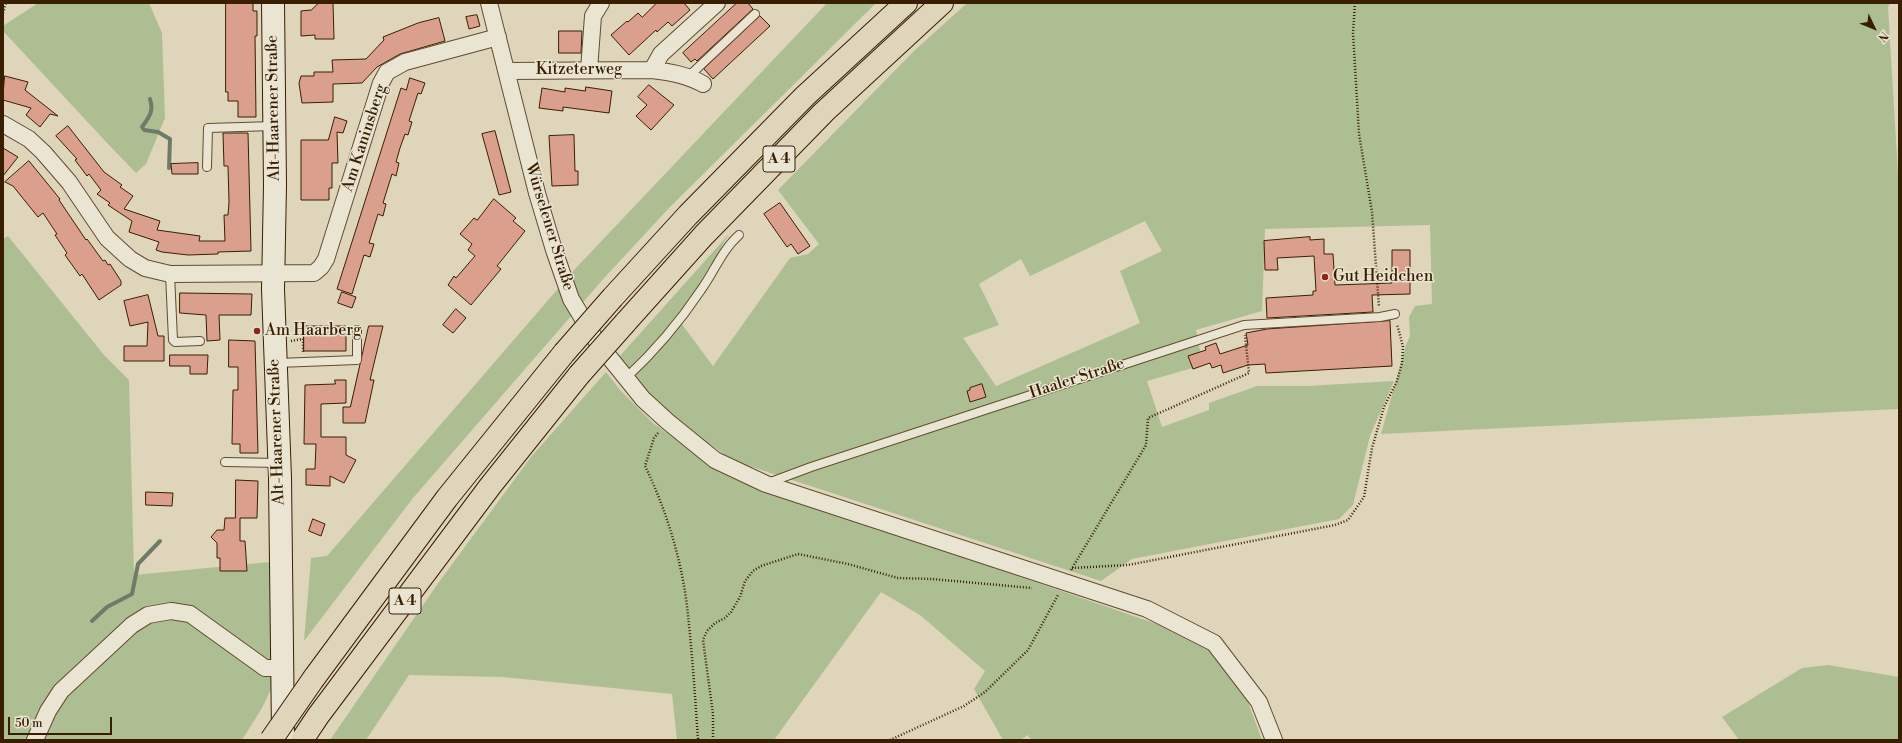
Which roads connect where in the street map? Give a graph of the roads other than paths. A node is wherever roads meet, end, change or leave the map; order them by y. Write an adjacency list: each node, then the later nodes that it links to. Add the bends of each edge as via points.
1 (273, 3): 15 (main road, Alt-Haarener Straße)
2 (489, 3): 8 (street, Würselener Straße)
3 (601, 3): 9 (street, via 593,16)
4 (717, 3): 10 (street, via 661,54)
5 (906, 3): 30 (highway, A 4, bridge, via 805,96 688,215 564,353 447,498)
6 (942, 3): 32 (highway, A 4, bridge, via 824,112 704,235 579,375 491,485)
7 (755, 14): 12 (lane)
8 (498, 37): 11 (street, Würselener Straße); 18 (street, Am Kaninsberg, via 405,62 387,72 381,83 322,267 314,273)
9 (589, 70): 10 (street, Kitzeterweg); 11 (street, Kitzeterweg)
10 (652, 70): 12 (street, Kitzeterweg)
11 (506, 71): 24 (street, Würselener Straße, via 537,193 571,299 597,342)
12 (689, 76): 13 (street, Kitzeterweg)
13 (703, 84)
14 (3, 124): 19 (street, via 29,139 43,152 69,182 116,248 145,268)
15 (275, 126): 16 (lane, via 208,128); 18 (main road, Alt-Haarener Straße)
16 (207, 167)
17 (739, 235): 24 (lane, via 731,242 678,322 650,356)
18 (274, 273): 19 (street); 23 (main road, Alt-Haarener Straße)
19 (170, 274): 22 (lane, via 173,340)
20 (1395, 314): 27 (lane, Haaler Straße, via 1244,325)
21 (357, 330): 23 (lane, via 357,360)
22 (200, 341)
23 (275, 364): 26 (main road, Alt-Haarener Straße)
24 (625, 379): 27 (street, Würselener Straße, via 667,421 715,460)
25 (224, 462): 26 (lane)
26 (279, 463): 28 (main road, Alt-Haarener Straße)
27 (766, 484): 33 (street, via 1147,609 1214,643 1259,702)
28 (281, 668): 29 (street, via 265,668 190,614 170,611 148,615 132,625 61,691 48,711); 31 (main road, Alt-Haarener Straße)
29 (35, 740)
30 (271, 740)
31 (283, 740)
32 (302, 740)
33 (1274, 740)

